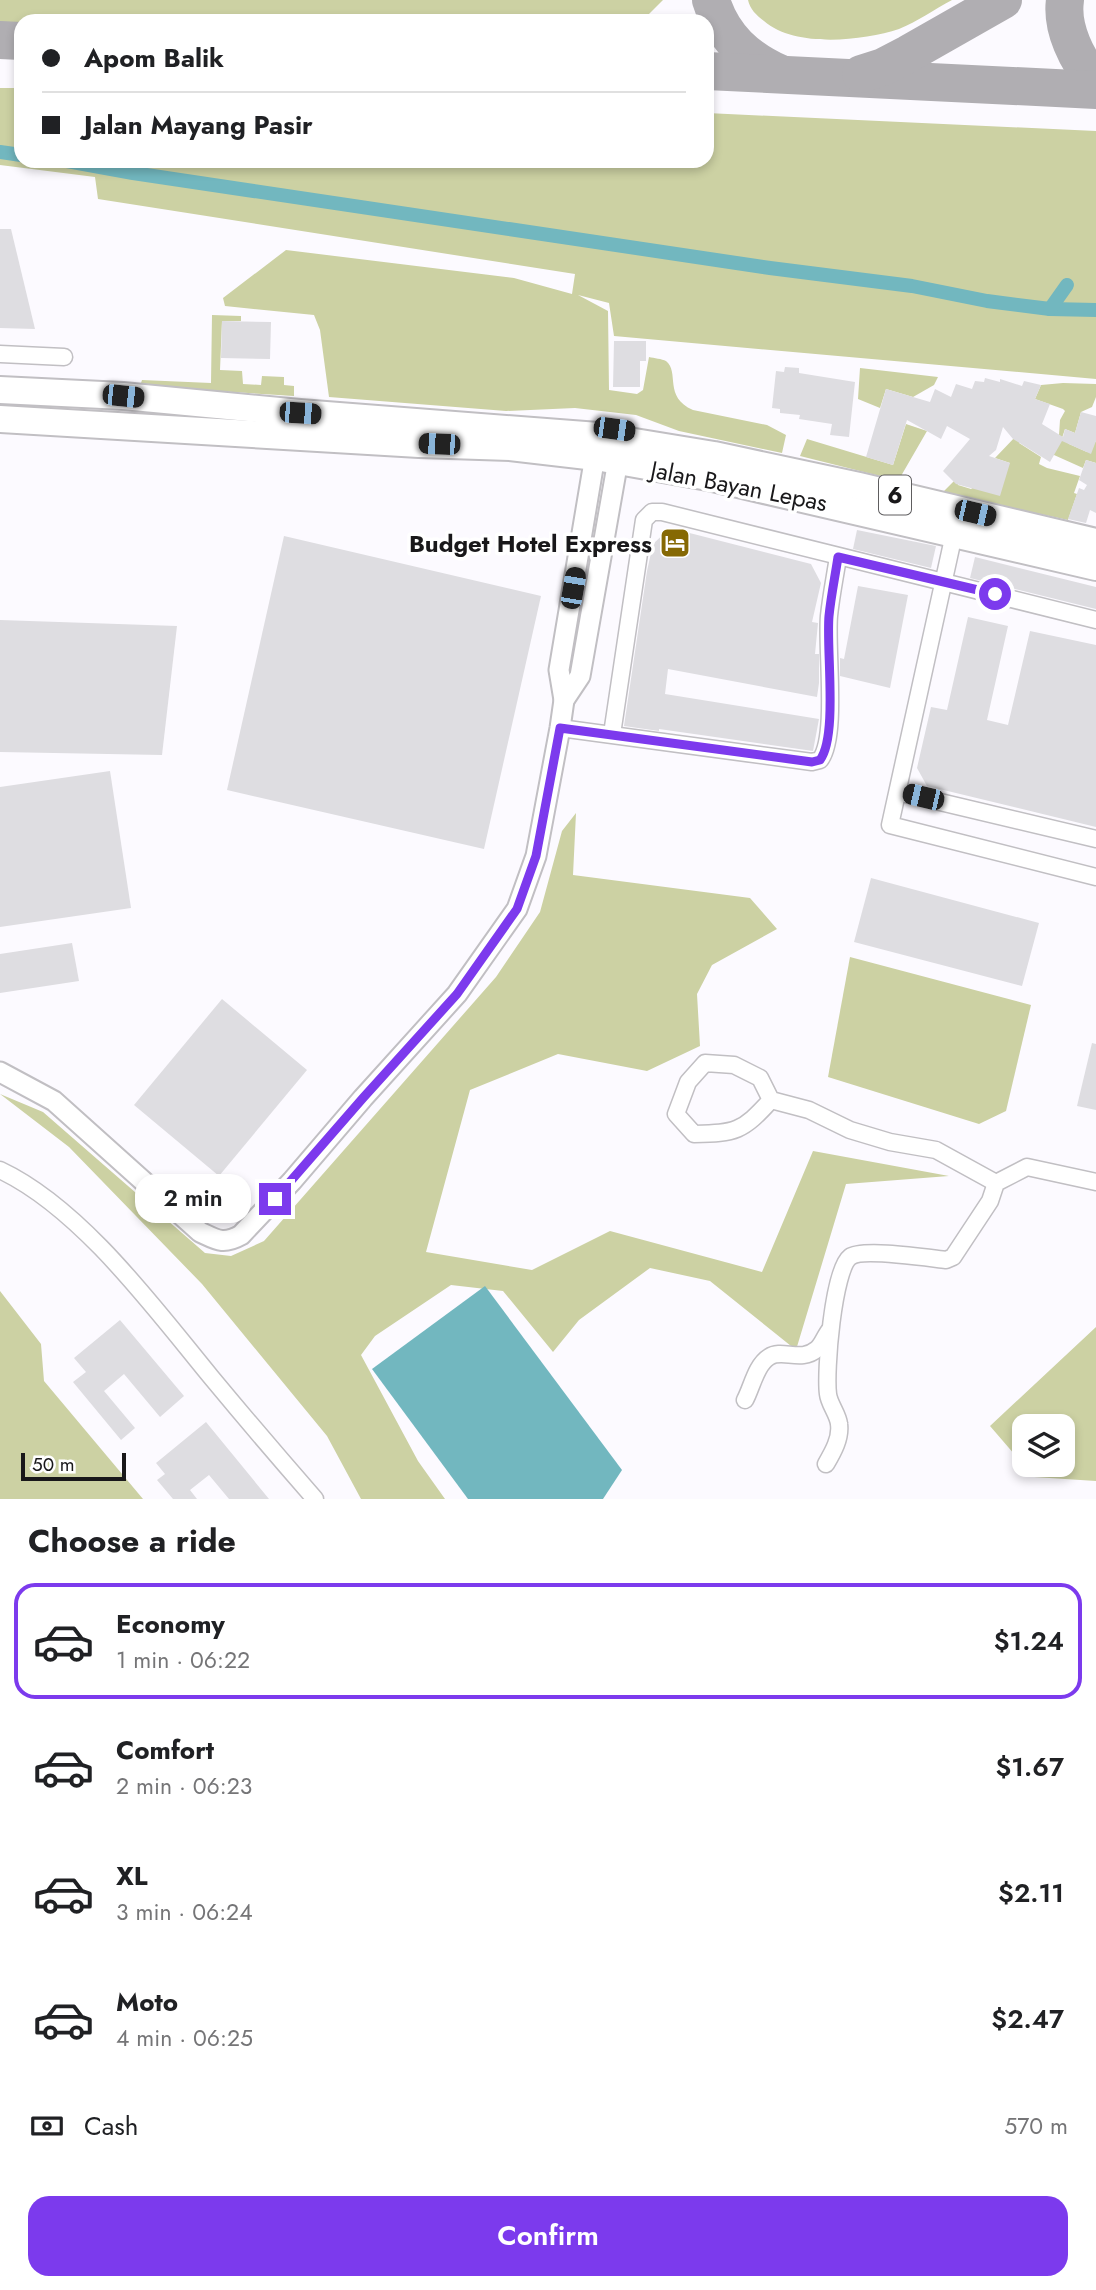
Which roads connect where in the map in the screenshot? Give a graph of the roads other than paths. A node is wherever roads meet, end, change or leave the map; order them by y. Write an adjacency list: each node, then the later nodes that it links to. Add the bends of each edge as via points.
1 (0, 354): 2 (street)
2 (64, 357)
3 (0, 390): 5 (highway, Jalan Bayan Lepas / 6)
4 (0, 419): 6 (highway, Jalan Bayan Lepas / 6)
5 (521, 429): 6 (highway, Jalan Bayan Lepas / 6); 7 (highway, via 588,425 640,433)
6 (609, 449): 7 (highway, Jalan Bayan Lepas / 6); 8 (highway, Jalan Bayan Lepas / 6); 14 (street, via 559,670 564,700)
7 (693, 451): 9 (highway, Jalan Bayan Lepas / 6)
8 (954, 534): 11 (highway, Jalan Bayan Lepas / 6); 12 (street)
9 (1096, 542)
10 (838, 557): 12 (street); 15 (street, via 829,618 830,715 820,760); 15 (street, via 652,512 645,520)
11 (1096, 567)
12 (944, 581): 13 (street); 16 (street)
13 (1096, 620)
14 (560, 728): 15 (street); 19 (street, via 536,856 517,909 457,994 241,1235 218,1241 200,1232 54,1101)
15 (612, 734)
16 (898, 792): 17 (street); 18 (street, via 890,825)
17 (1096, 839)
18 (1096, 877)
19 (0, 1072)
20 (771, 1100): 20 (street, via 752,1121 730,1133 694,1134 676,1114 688,1082 705,1063 734,1065 760,1078); 23 (street, via 850,1130 936,1150)
21 (0, 1170): 27 (street, via 21,1180 100,1247)
22 (1096, 1182): 23 (street, via 1027,1167)
23 (996, 1183): 24 (street, via 990,1201 953,1257 865,1253 850,1257 838,1279)
24 (831, 1329): 25 (street, via 808,1354 768,1357); 26 (street, via 828,1393 839,1423 834,1451)
25 (745, 1400)
26 (826, 1464)
27 (315, 1499)

